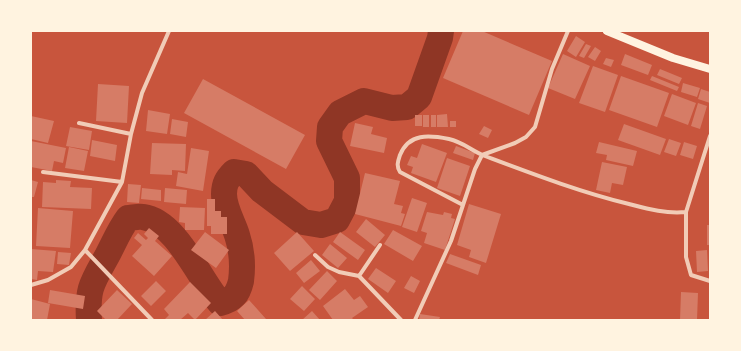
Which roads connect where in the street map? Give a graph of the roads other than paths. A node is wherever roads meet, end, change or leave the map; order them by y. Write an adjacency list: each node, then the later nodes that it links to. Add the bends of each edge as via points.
1 (169, 31): 6 (street, via 142,93)
2 (568, 31): 8 (street, via 552,69 535,127 526,137 515,143)
3 (607, 31): 4 (main road, via 673,58)
4 (710, 69)
5 (79, 123): 6 (street)
6 (131, 134): 10 (street)
7 (710, 136): 12 (street)
8 (482, 155): 11 (street); 11 (street, via 464,143 436,137 411,139 401,152 397,165 400,172); 12 (street, via 599,196 660,212)
9 (43, 172): 10 (street)
10 (122, 182): 14 (street)
11 (463, 205): 22 (street, via 451,241)
12 (686, 212): 17 (street, via 686,257 691,275)
13 (380, 245): 16 (street)
14 (85, 250): 18 (street, via 71,267 48,280); 19 (street)
15 (315, 255): 16 (street, via 328,267)
16 (359, 276): 21 (street)
17 (710, 281)
18 (31, 285)
19 (146, 318): 20 (street)
20 (152, 320)
21 (401, 320)
22 (415, 320)

